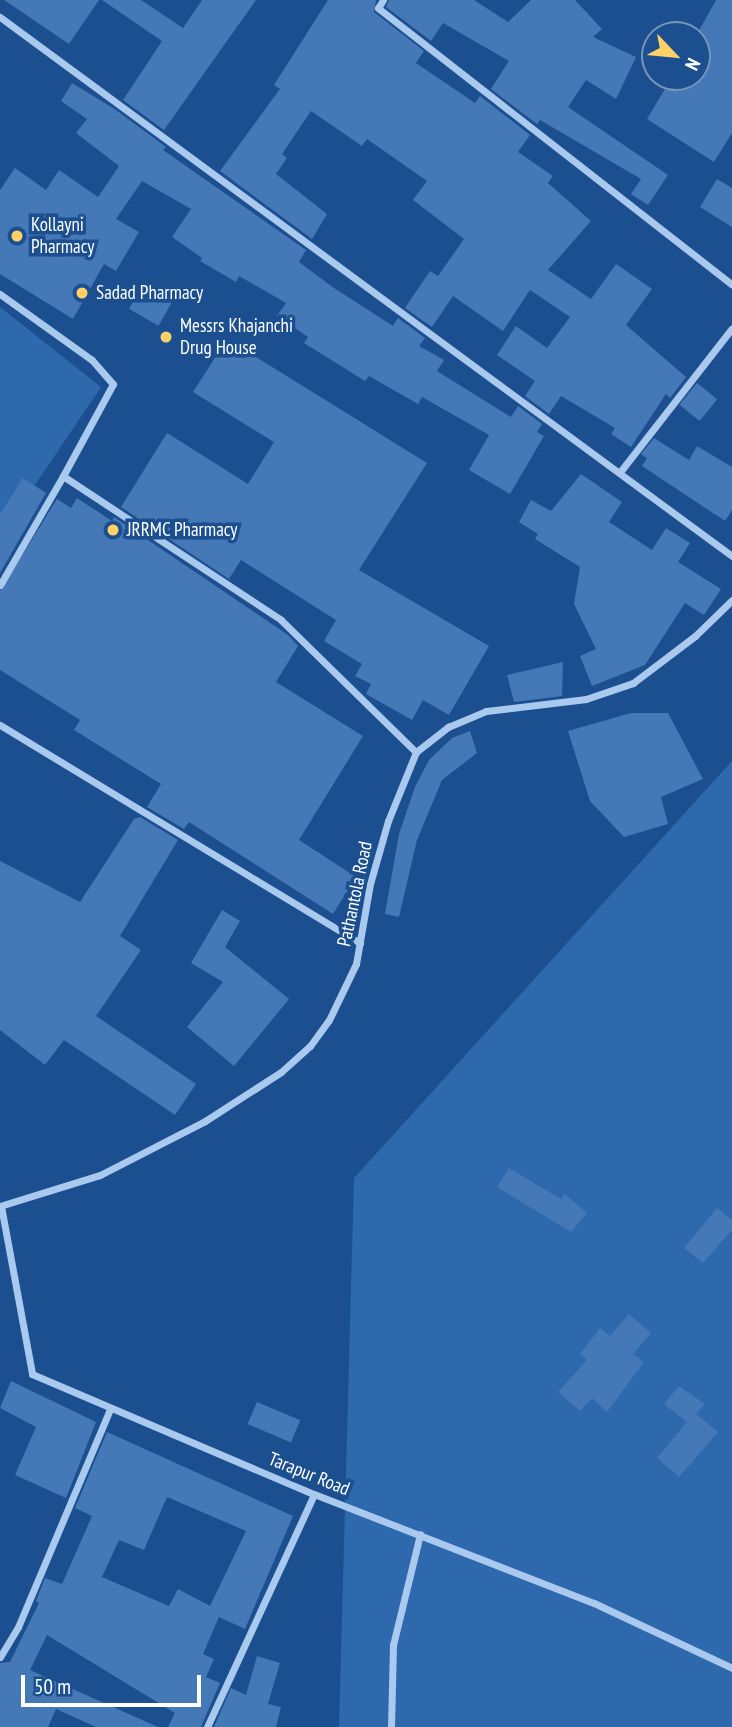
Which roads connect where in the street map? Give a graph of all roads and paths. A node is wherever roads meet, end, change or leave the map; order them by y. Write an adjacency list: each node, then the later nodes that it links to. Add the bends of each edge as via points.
1 (383, 0): 3 (street, via 378,8)
2 (0, 17): 6 (street)
3 (732, 285)
4 (0, 294): 7 (street, via 92,360 113,384)
5 (732, 328): 6 (street)
6 (620, 472): 8 (street)
7 (63, 476): 9 (street); 12 (street, via 281,620)
8 (732, 556)
9 (0, 585)
10 (732, 600): 12 (street, Pathantola Road, via 695,636 633,683 586,699 486,711 448,727)
11 (0, 725): 13 (street)
12 (416, 752): 13 (street, Pathantola Road, via 388,821)
13 (360, 943): 14 (street, Pathantola Road, via 356,964 329,1020 281,1072 205,1121 100,1175)
14 (0, 1206): 15 (street, Tarapur Road, via 32,1374)
15 (110, 1409): 16 (street, Tarapur Road); 18 (street, via 18,1627)
16 (314, 1494): 17 (street, Tarapur Road); 20 (street)
17 (421, 1534): 19 (street, Tarapur Road, via 594,1603); 21 (street, via 393,1645)
18 (0, 1657)
19 (732, 1668)
20 (207, 1727)
21 (391, 1727)

